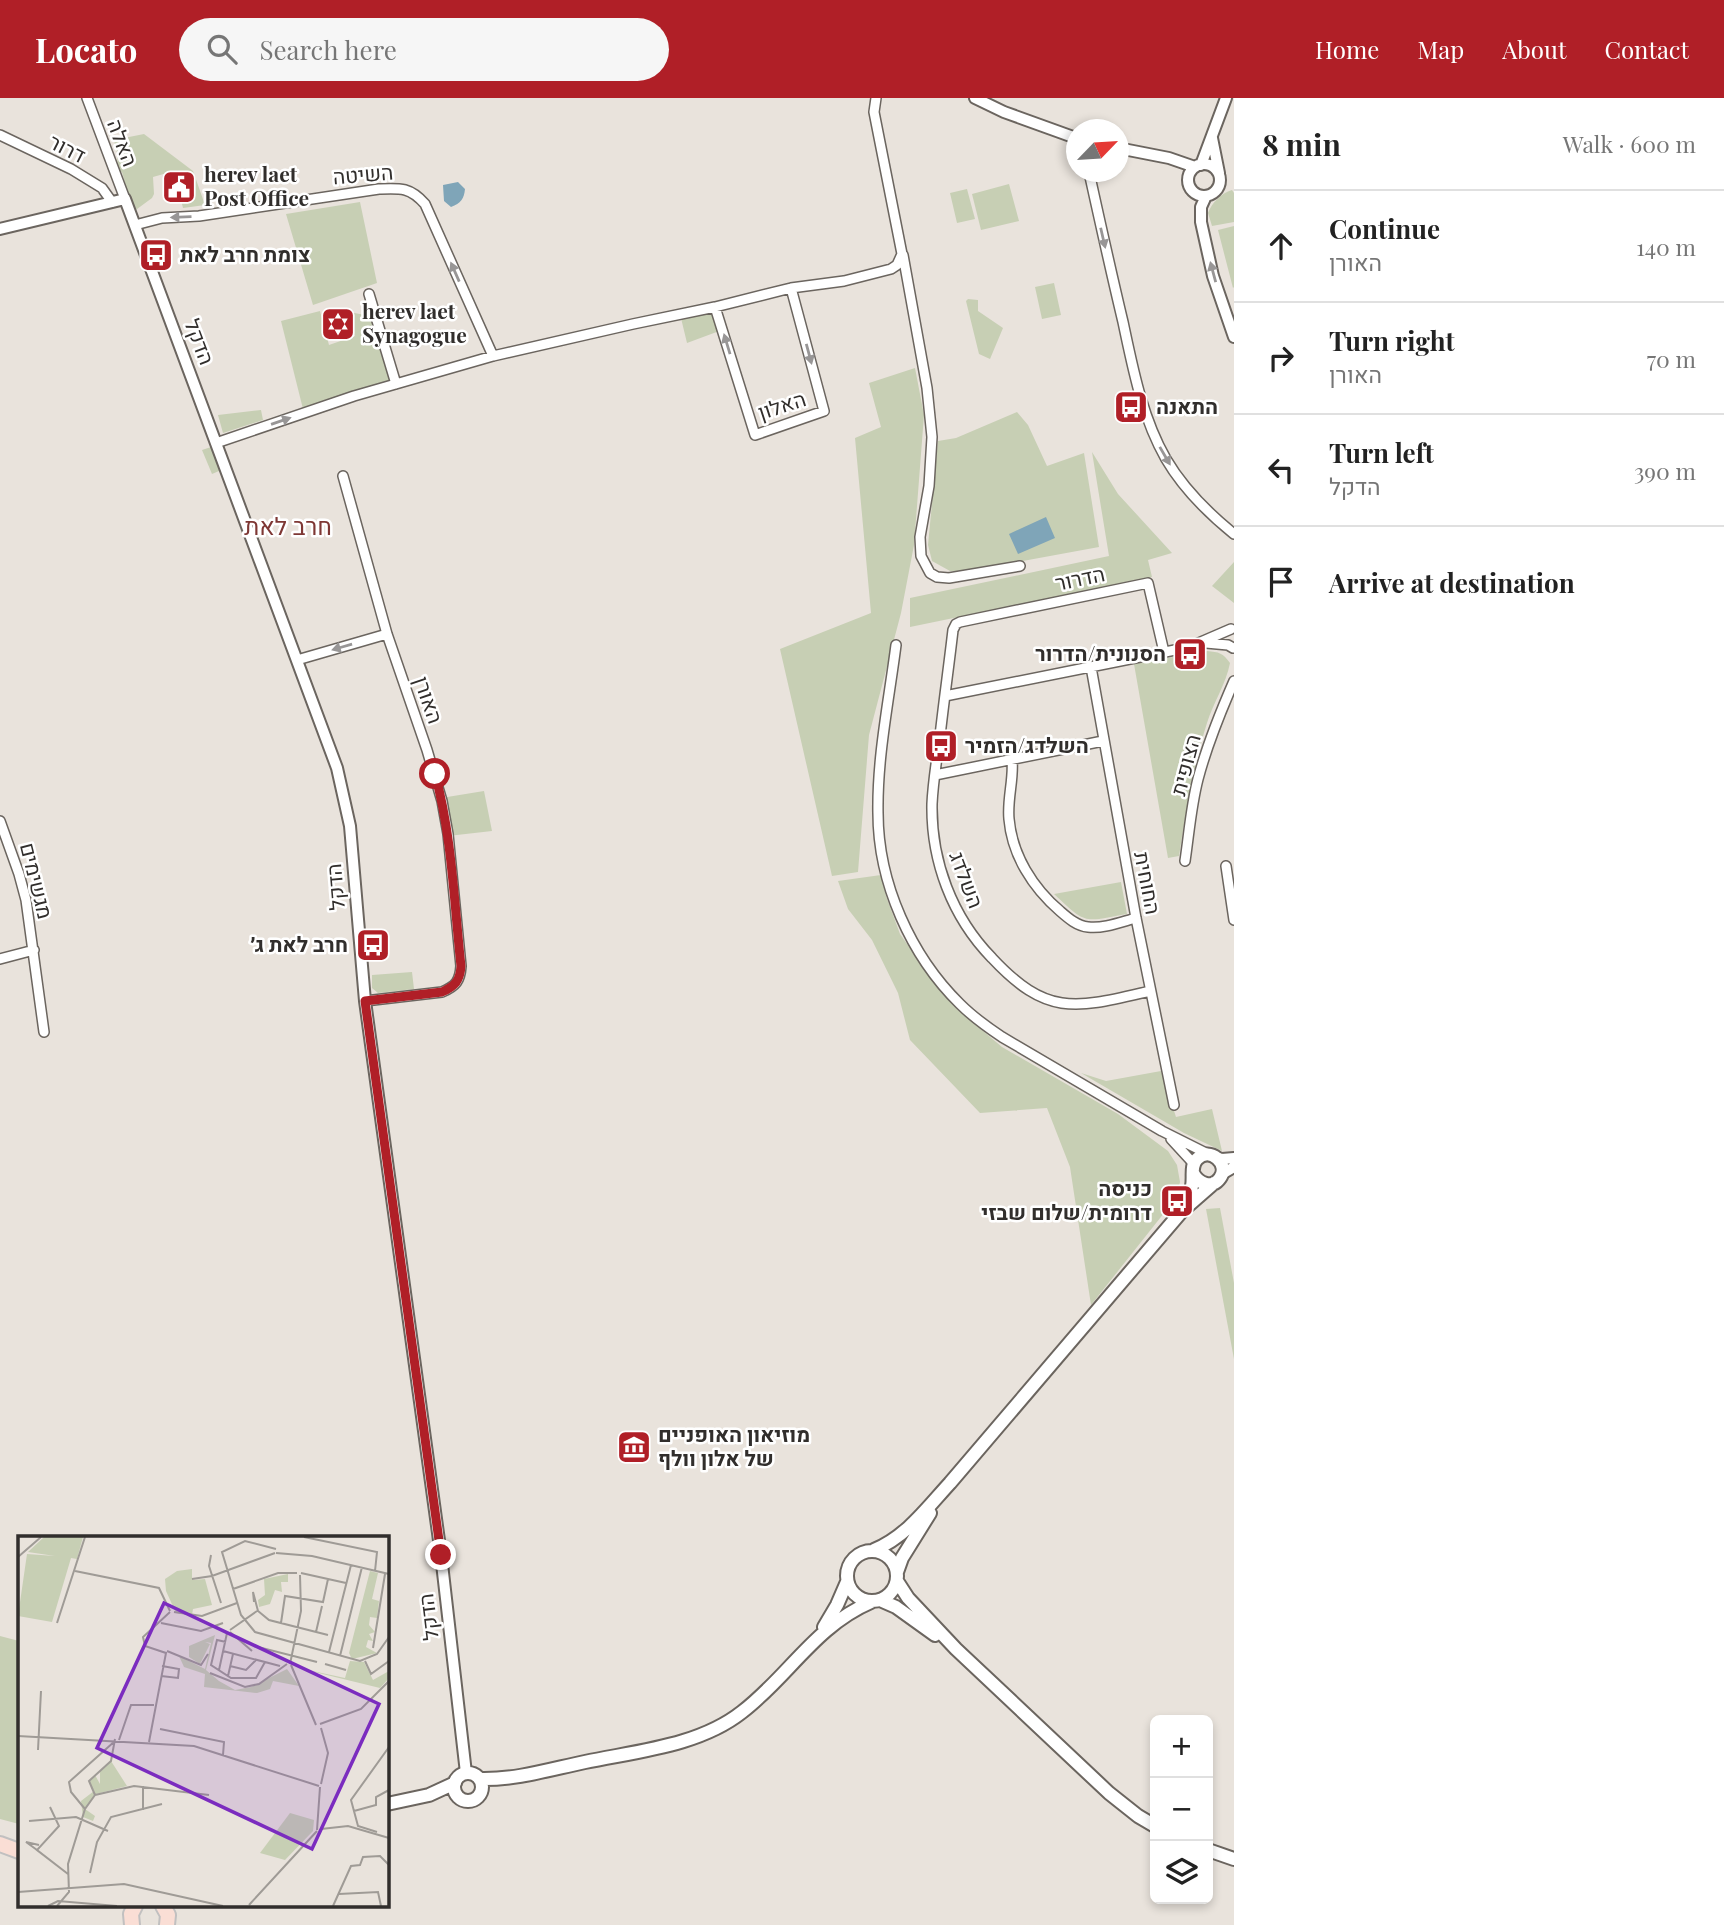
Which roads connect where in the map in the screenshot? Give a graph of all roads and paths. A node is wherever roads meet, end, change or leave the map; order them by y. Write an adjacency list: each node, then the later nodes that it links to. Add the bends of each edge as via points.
1 (87, 98): 15 (street, האלה)
2 (876, 98): 19 (street, via 874,112)
3 (975, 98): 5 (street)
4 (1226, 98): 7 (street)
5 (1066, 134)
6 (0, 135): 16 (street, דרור, via 71,169 102,188)
7 (1212, 138): 10 (street); 11 (street)
8 (1129, 150): 9 (street)
9 (1169, 158): 10 (street); 12 (street, via 1177,161)
10 (1198, 166): 11 (street, via 1209,165); 12 (street)
11 (1219, 177): 14 (street, via 1218,187)
12 (1189, 178): 14 (street, via 1192,191)
13 (1091, 182): 28 (street, one-way to 28, via 1152,431 1185,486)
14 (1206, 196): 23 (street, one-way to 14, via 1201,222)
15 (125, 199): 16 (street); 17 (street, הדקל)
16 (112, 202): 18 (street)
17 (135, 225): 24 (street, השיטה, one-way to 17, via 425,204 415,193 400,188 320,197); 26 (street, הדקל)
18 (0, 229)
19 (902, 254): 20 (street, via 897,265 883,272); 29 (street, via 932,437 921,556 930,573 949,579)
20 (791, 288): 22 (street); 22 (street, האלון, one-way to 22, via 824,411 755,435)
21 (369, 295): 25 (street)
22 (715, 307): 24 (street)
23 (1234, 337)
24 (493, 356): 25 (street)
25 (396, 384): 26 (street, one-way to 25)
26 (216, 443): 37 (street, הדקל)
27 (342, 476): 32 (street, האורן)
28 (1234, 534)
29 (1020, 566)
30 (1233, 627): 34 (street); 35 (street, via 1229,639)
31 (953, 630): 36 (street, הדרור, via 960,622 1148,583); 40 (street, השלדג)
32 (387, 634): 37 (street, one-way to 37); 52 (street, האורן, via 442,801 461,966 460,978 442,992)
33 (896, 645): 55 (street, via 878,816 886,875 910,936 941,982 979,1021)
34 (1194, 645): 35 (street); 36 (street)
35 (1234, 648)
36 (1164, 652): 38 (street)
37 (297, 660): 52 (street, הדקל, via 337,768 351,826)
38 (1091, 667): 40 (street); 41 (street, החוחית)
39 (1234, 681): 45 (street, הצופית, via 1202,763)
40 (945, 696): 43 (street, השלדג)
41 (1103, 741): 42 (street); 47 (street, החוחית)
42 (1012, 760): 43 (street); 47 (street, via 1008,803 1012,836 1035,885 1080,925 1095,927)
43 (935, 775): 51 (street, השלדג, via 933,822 944,880 961,919 999,966 1026,989 1056,1002 1088,1004)
44 (0, 821): 49 (street, מגשימים, via 26,900)
45 (1185, 861)
46 (1226, 866): 48 (street)
47 (1136, 918): 51 (street, החוחית)
48 (1234, 920)
49 (34, 950): 50 (street, מגשימים); 53 (street, מגשימים)
50 (0, 959)
51 (1150, 991): 54 (street, החוחית)
52 (365, 1001): 69 (street, הדקל)
53 (44, 1032)
54 (1174, 1105)
55 (1162, 1131): 56 (street); 59 (street)
56 (1213, 1156): 57 (street); 59 (main road, via 1200,1157); 60 (main road, via 1222,1165)
57 (1234, 1158)
58 (1234, 1167): 60 (street)
59 (1193, 1169): 60 (main road, via 1203,1184); 61 (main road)
60 (1218, 1179): 61 (main road)
61 (1182, 1212): 62 (main road)
62 (950, 1483): 63 (main road, via 903,1532); 64 (main road, via 906,1549)
63 (874, 1550): 64 (main road, via 889,1557); 65 (main road, via 852,1559)
64 (897, 1577): 66 (main road, via 893,1590); 68 (main road, via 908,1598)
65 (847, 1582): 66 (main road, via 856,1596); 67 (main road)
66 (875, 1601): 67 (main road, via 847,1614); 68 (main road, via 896,1608)
67 (818, 1636): 70 (main road, via 761,1696 723,1725 673,1743)
68 (956, 1649): 73 (main road, via 1109,1793)
69 (466, 1773): 70 (main road, via 474,1774); 71 (main road, via 459,1776)
70 (481, 1785): 71 (main road, via 478,1798 471,1802 463,1801)
71 (456, 1790): 72 (main road)
72 (388, 1804)
73 (1150, 1823)
74 (0, 1838): 75 (main road)
75 (18, 1843)
76 (0, 1844): 77 (main road)
77 (18, 1852)
78 (1213, 1852): 79 (main road)
79 (1234, 1859)

